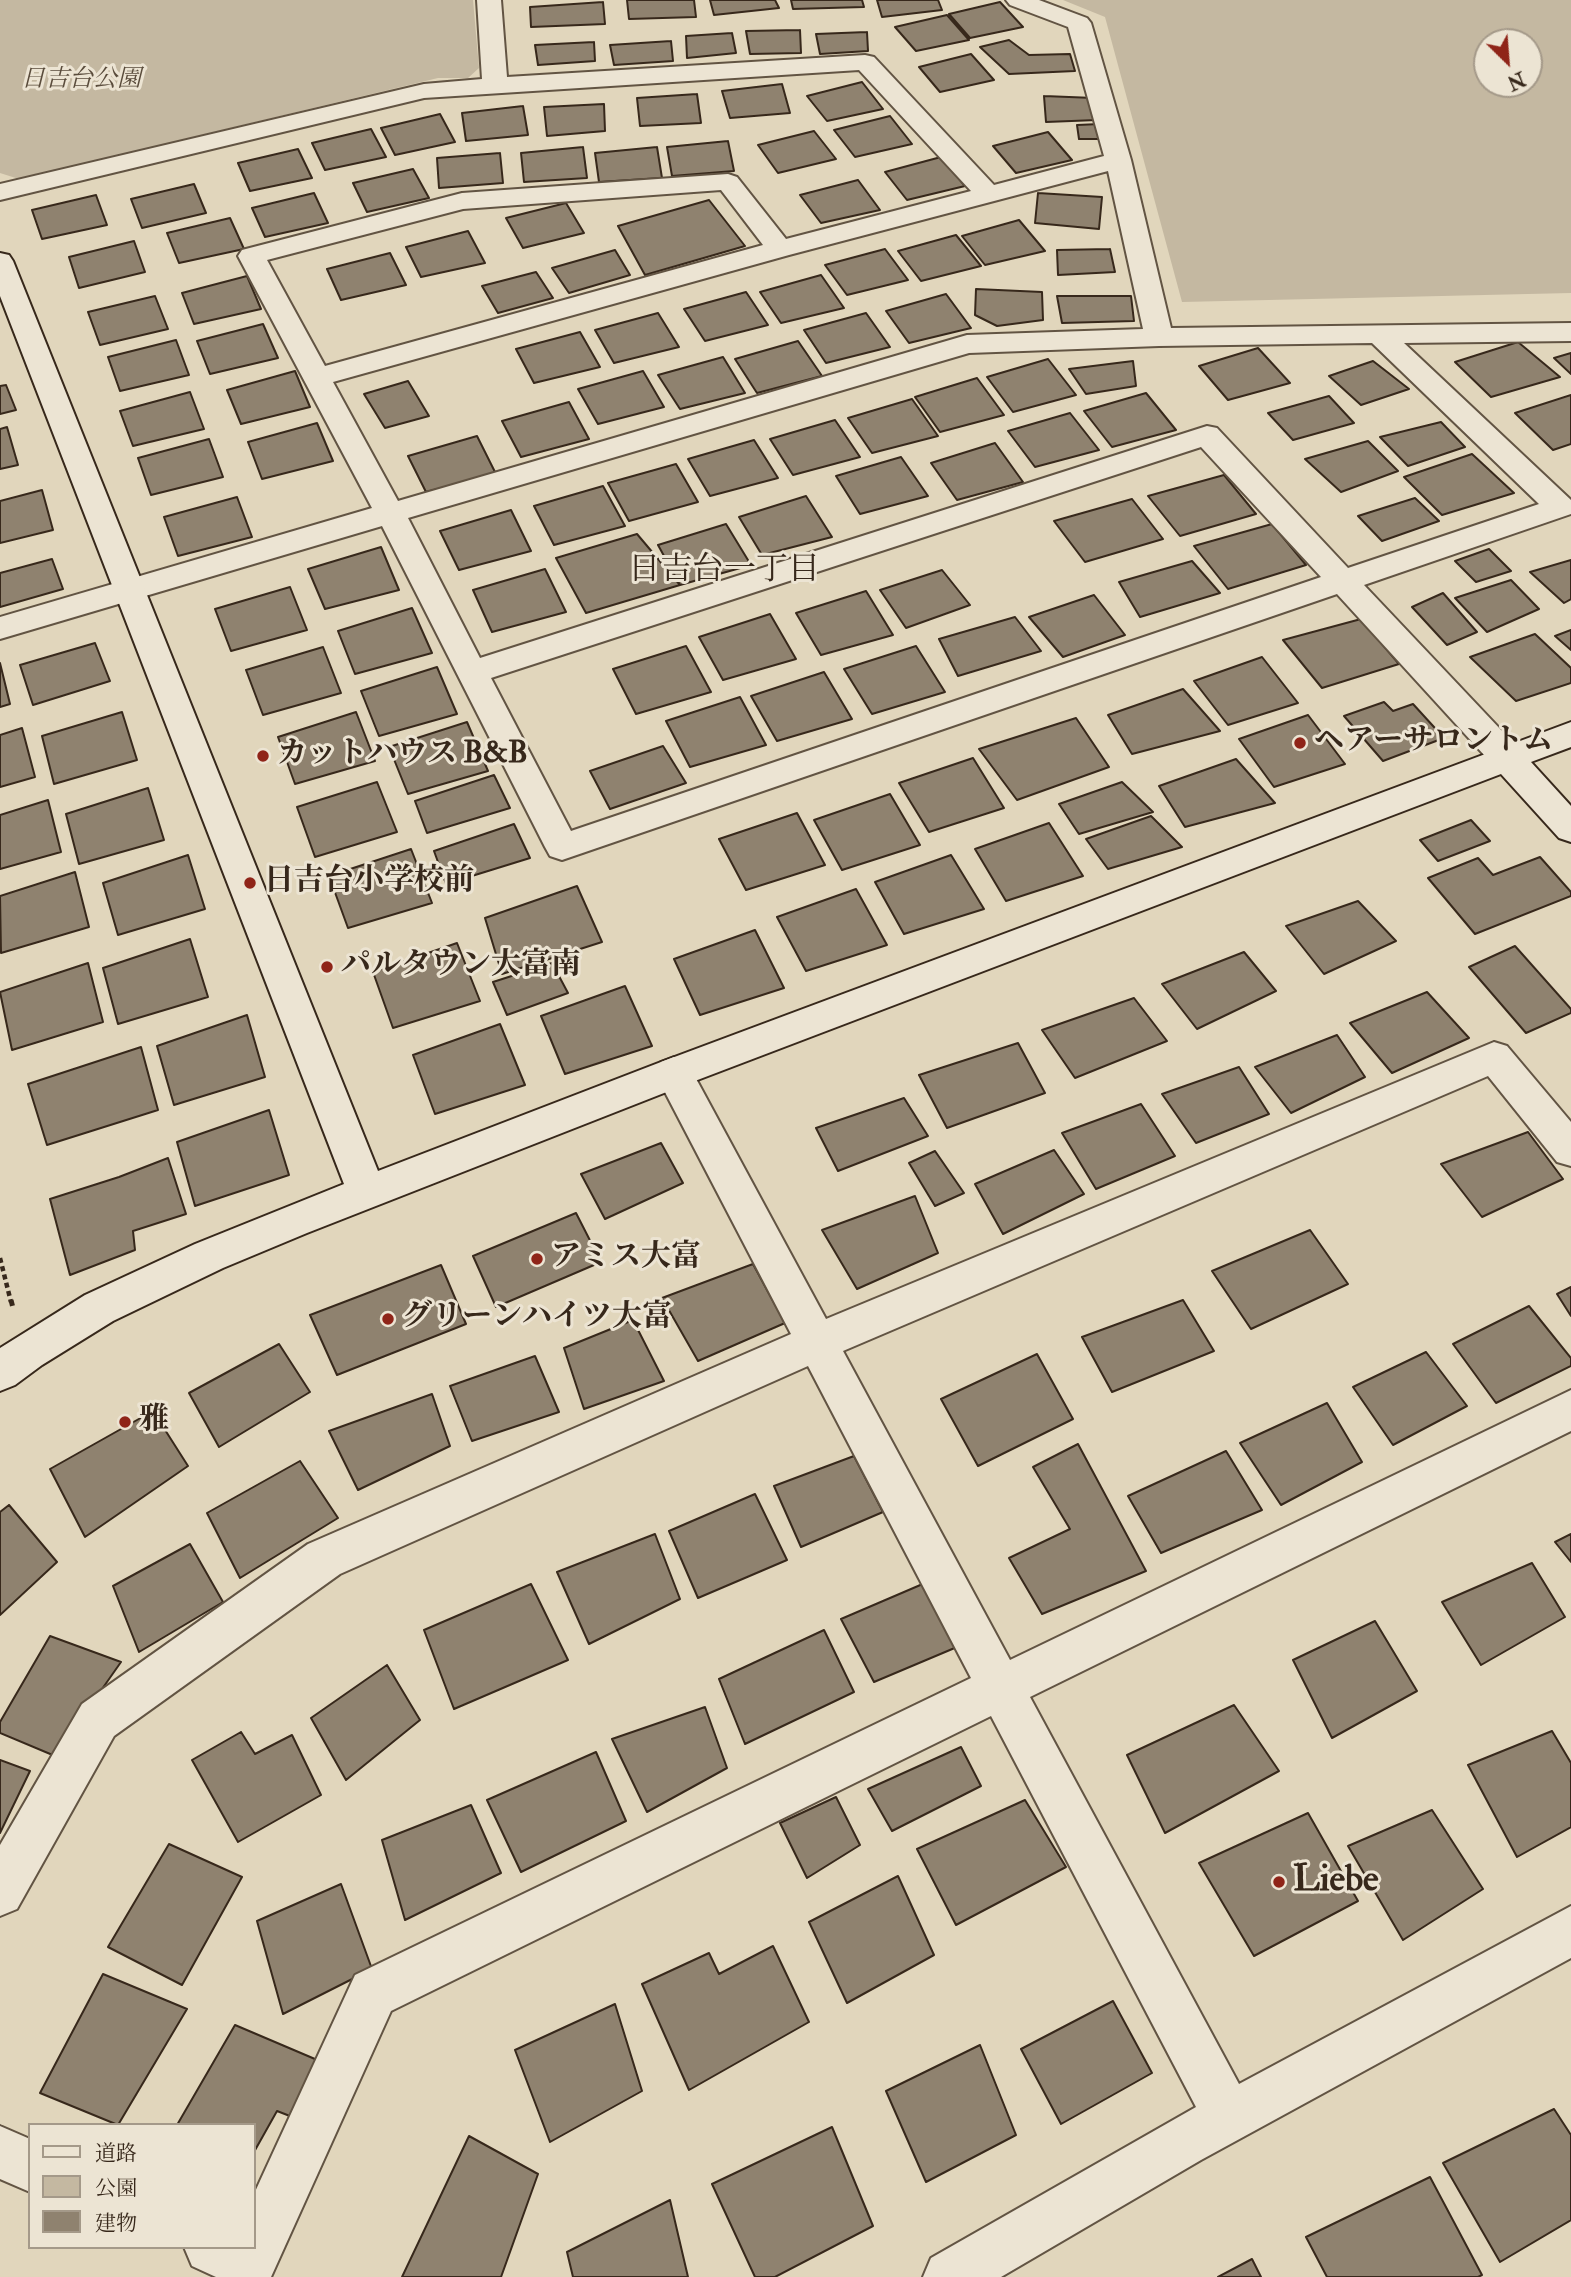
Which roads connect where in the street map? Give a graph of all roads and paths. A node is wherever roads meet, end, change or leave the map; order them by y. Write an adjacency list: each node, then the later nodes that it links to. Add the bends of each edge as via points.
1 (489, 0): 3 (street)
2 (1018, 0): 4 (street, via 1079,23)
3 (495, 85): 5 (street, via 424,90); 6 (street, via 865,62)
4 (1118, 160): 6 (street); 11 (street)
5 (0, 192)
6 (988, 193): 7 (street)
7 (780, 249): 12 (street); 12 (street, via 728,182 462,201 251,256)
8 (0, 261): 15 (street)
9 (1571, 332): 10 (street)
10 (1380, 335): 11 (street); 14 (street, via 1560,507)
11 (1159, 337): 13 (street, via 967,344)
12 (316, 378): 13 (street)
13 (390, 513): 15 (street); 17 (street)
14 (1342, 582): 17 (street, via 1207,435); 17 (street, via 562,847); 19 (street)
15 (127, 589): 16 (street); 23 (street)
16 (0, 628)
17 (472, 672)
18 (1571, 734): 19 (street)
19 (1507, 758): 20 (street); 21 (street)
20 (1571, 829)
21 (674, 1073): 23 (street); 26 (street)
22 (1571, 1150): 26 (street, via 1494,1057)
23 (367, 1192): 27 (street, via 209,1256 99,1308)
24 (0, 1258): 25 (path)
25 (16, 1320)
26 (816, 1343): 29 (street); 30 (street, via 324,1559 98,1720)
27 (0, 1372)
28 (1571, 1410): 29 (street)
29 (1001, 1689): 32 (street); 35 (street, via 373,1993)
30 (0, 1892)
31 (1571, 1931): 32 (street)
32 (1230, 2118): 36 (street)
33 (0, 2152): 34 (street)
34 (28, 2165)
35 (256, 2220)
36 (950, 2277)

